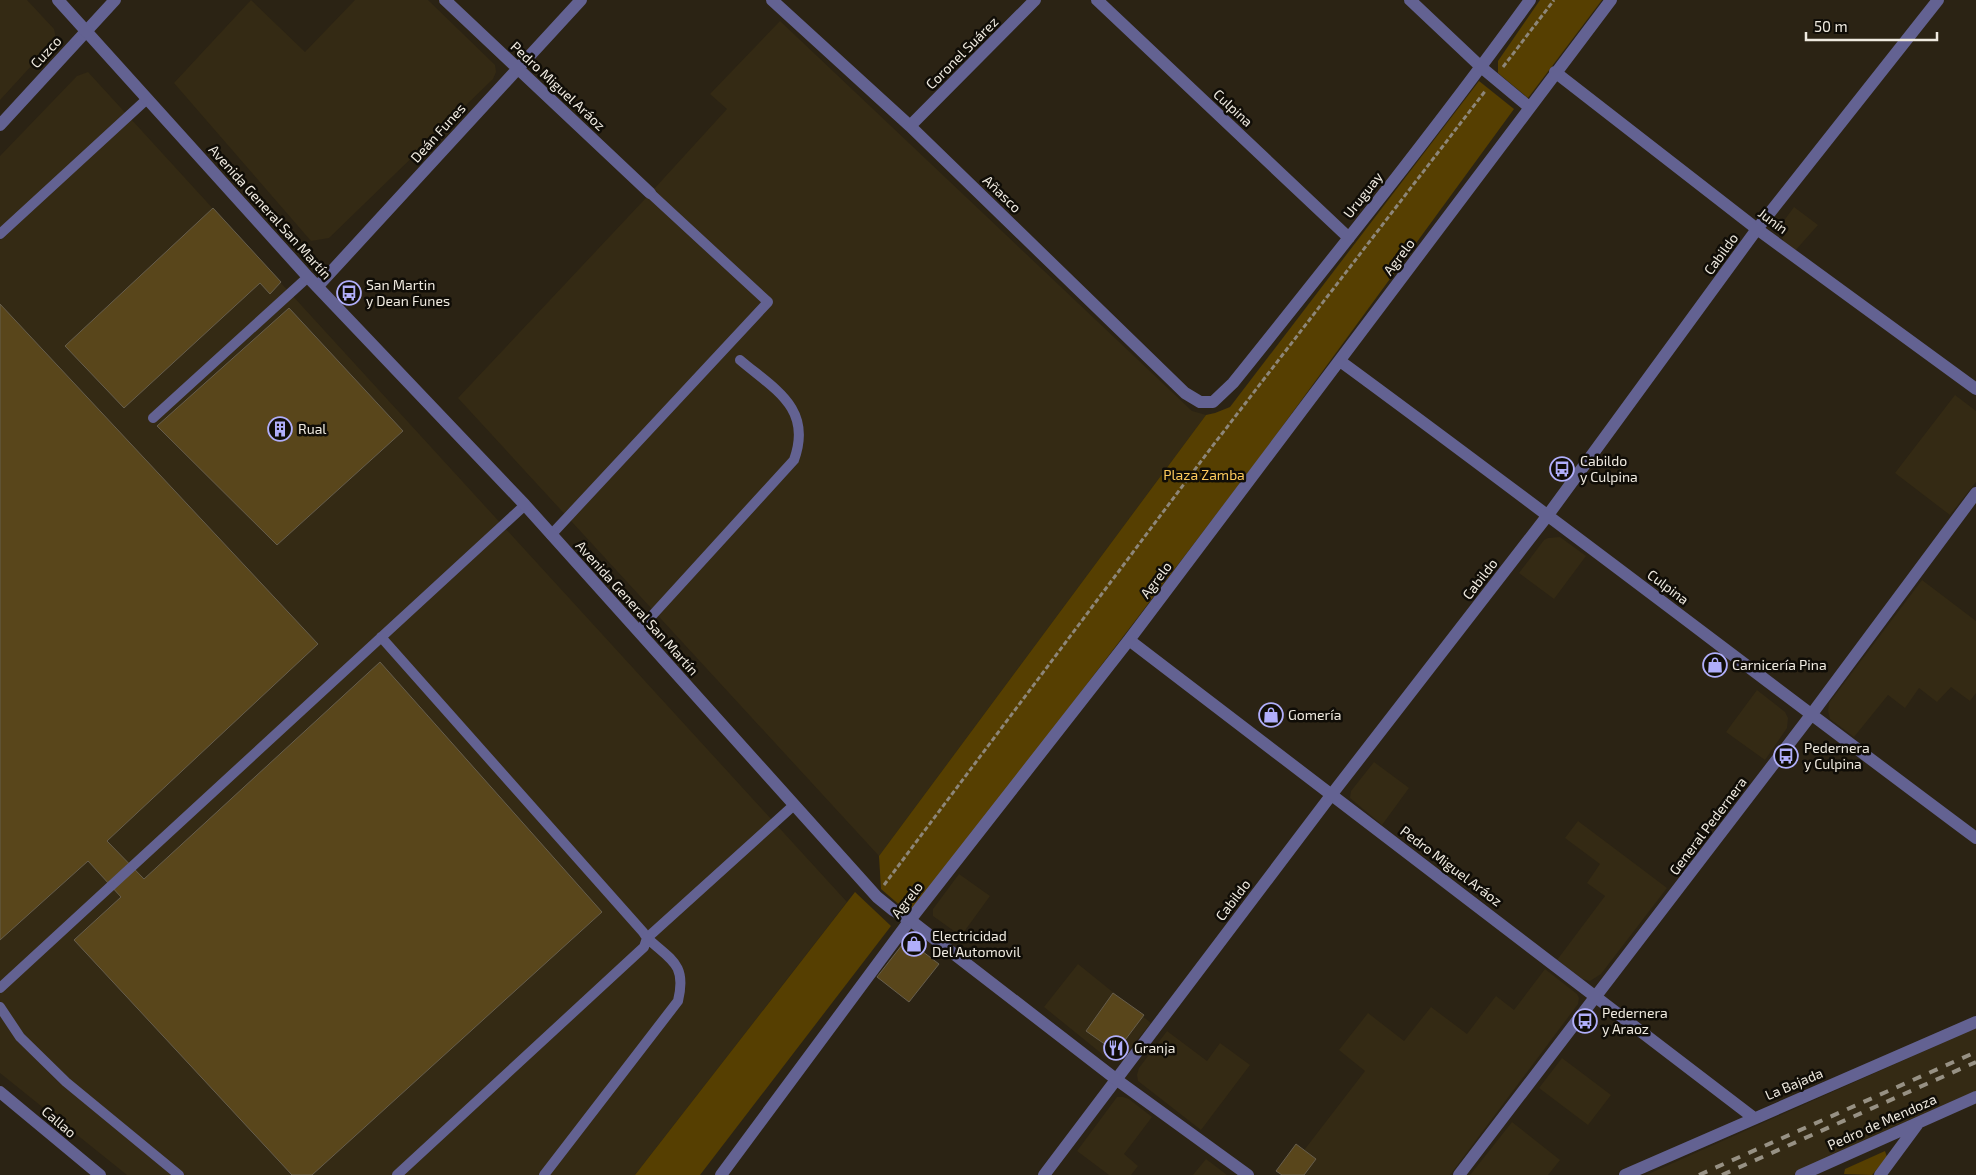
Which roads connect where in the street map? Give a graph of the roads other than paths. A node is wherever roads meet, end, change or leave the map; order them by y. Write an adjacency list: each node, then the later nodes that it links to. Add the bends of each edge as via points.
1 (58, 0): 12 (street, Avenida General San Martín)
2 (115, 0): 12 (street, Cuzco)
3 (445, 0): 14 (street, Pedro Miguel Aráoz)
4 (581, 0): 14 (street, Deán Funes)
5 (772, 0): 19 (street, Añasco)
6 (1036, 0): 19 (street, Coronel Suárez)
7 (1097, 0): 23 (street, Culpina)
8 (1410, 0): 13 (street)
9 (1530, 0): 13 (street, Uruguay)
10 (1611, 0): 15 (street, Agrelo)
11 (1938, 0): 21 (street, Cabildo)
12 (86, 32): 16 (street, Avenida General San Martín); 18 (street, Cuzco)
13 (1481, 67): 17 (street); 23 (street, Uruguay)
14 (517, 69): 20 (street, Pedro Miguel Aráoz); 25 (street, Deán Funes)
15 (1556, 72): 17 (street, Agrelo); 21 (street, Junín)
16 (147, 99): 22 (lane); 24 (street, Avenida General San Martín)
17 (1529, 107): 27 (street, Agrelo)
18 (0, 125)
19 (910, 126): 29 (street, Añasco, via 1185,393 1200,402)
20 (650, 193): 34 (lane, via 768,302)
21 (1757, 229): 28 (street, Junín); 33 (street, Cabildo)
22 (0, 234)
23 (1349, 238): 29 (street, Uruguay, via 1233,383)
24 (308, 277): 25 (street, Avenida General San Martín); 30 (lane)
25 (318, 286): 32 (street, Avenida General San Martín)
26 (740, 360): 35 (lane, via 788,401 795,412 799,431 794,460)
27 (1340, 361): 33 (street, Culpina); 37 (street, Agrelo)
28 (1976, 389)
29 (1213, 402)
30 (152, 418)
31 (1976, 493): 38 (street, General Pedernera)
32 (525, 505): 34 (street, Avenida General San Martín); 36 (lane)
33 (1548, 515): 38 (street, Culpina); 39 (street, Cabildo)
34 (552, 534): 35 (street, Avenida General San Martín)
35 (638, 631): 40 (street, Avenida General San Martín)
36 (381, 637): 43 (lane); 44 (lane)
37 (1129, 640): 39 (street, Pedro Miguel Aráoz); 42 (street, Agrelo)
38 (1811, 715): 41 (street, Culpina); 45 (street, General Pedernera)
39 (1332, 794): 45 (street, Pedro Miguel Aráoz); 48 (street, Cabildo)
40 (794, 805): 42 (street, Avenida General San Martín, via 877,897); 43 (lane)
41 (1976, 838)
42 (910, 920): 48 (street, Avenida General San Martín); 58 (street, Agrelo)
43 (647, 938): 56 (lane, via 644,947); 57 (lane, via 678,966 681,986 678,1000)
44 (0, 988)
45 (1596, 997): 51 (street, Pedro Miguel Aráoz); 61 (street, General Pedernera)
46 (0, 1007): 55 (lane, via 20,1037 66,1082)
47 (1976, 1022): 51 (street, La Bajada)
48 (1117, 1080): 59 (street, Cabildo); 60 (street, Avenida General San Martín)
49 (0, 1092): 54 (street, Callao)
50 (1976, 1097): 52 (street, Pedro de Mendoza)
51 (1754, 1118): 62 (street, La Bajada)
52 (1918, 1123): 53 (street, Pedro de Mendoza); 65 (street)
53 (1819, 1167): 63 (street, Pedro de Mendoza); 64 (street)
54 (100, 1175)
55 (179, 1175)
56 (397, 1175)
57 (544, 1175)
58 (720, 1175)
59 (1044, 1175)
60 (1248, 1175)
61 (1459, 1175)
62 (1624, 1175)
63 (1801, 1175)
64 (1830, 1175)
65 (1880, 1175)

